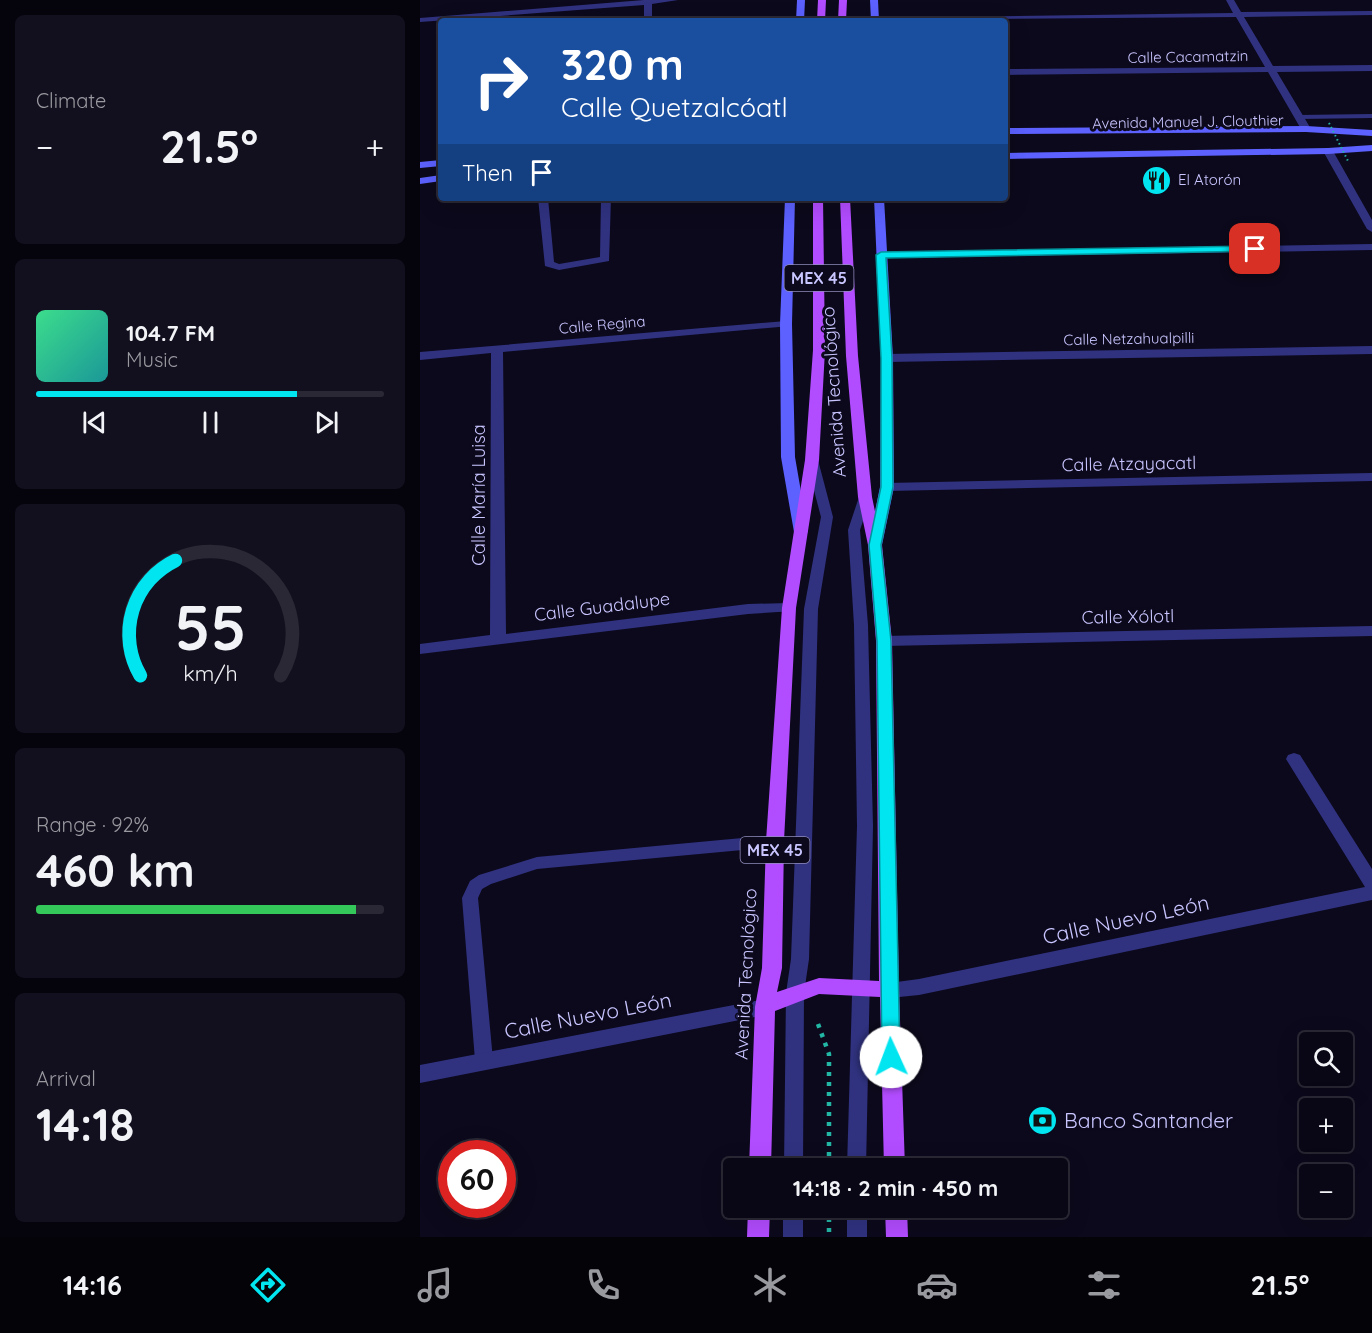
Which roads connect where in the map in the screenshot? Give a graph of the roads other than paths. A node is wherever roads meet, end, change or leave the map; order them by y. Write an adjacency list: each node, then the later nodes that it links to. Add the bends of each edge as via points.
1 (522, 0): 11 (street)
2 (674, 0): 8 (street)
3 (801, 0): 14 (street)
4 (822, 0): 15 (main road)
5 (843, 0): 16 (main road)
6 (874, 0): 17 (street)
7 (1230, 0): 10 (street)
8 (648, 1): 11 (street); 13 (street)
9 (1372, 13): 10 (street)
10 (1239, 15): 18 (street); 22 (street)
11 (524, 16): 12 (street)
12 (472, 18)
13 (648, 18)
14 (800, 18)
15 (821, 18)
16 (842, 18)
17 (875, 18)
18 (1008, 18)
19 (438, 19): 20 (street)
20 (420, 20)
21 (1372, 68): 22 (street, Calle Cacamatzin)
22 (1272, 70): 23 (street, Calle Cacamatzin); 25 (street)
23 (1008, 72)
24 (1372, 116): 25 (lane)
25 (1299, 117): 26 (street)
26 (1306, 129): 27 (street); 28 (street)
27 (1008, 131)
28 (1372, 133): 29 (street, Avenida Manuel J. Clouthier)
29 (1008, 140)
30 (1372, 146): 31 (street, Avenida Manuel J. Clouthier); 32 (street)
31 (1008, 147)
32 (1328, 151): 33 (street); 48 (street)
33 (1008, 156)
34 (438, 163): 35 (street)
35 (420, 165)
36 (438, 170): 37 (street)
37 (420, 171)
38 (438, 178): 39 (street)
39 (420, 181)
40 (438, 186): 41 (street)
41 (420, 188)
42 (543, 201): 43 (street, via 550,265 602,262 606,258)
43 (606, 201)
44 (790, 201): 51 (street, Avenida Tecnológico)
45 (818, 201): 56 (main road, Avenida Tecnológico / MEX 45, via 819,350)
46 (845, 201): 59 (main road, Avenida Tecnológico / MEX 45, via 852,356)
47 (879, 201): 50 (street, Avenida Tecnológico)
48 (1372, 229)
49 (1372, 248): 50 (street)
50 (881, 255): 55 (street, Avenida Tecnológico)
51 (786, 324): 52 (street, Calle Regina); 60 (street, Avenida Tecnológico, via 788,457)
52 (496, 350): 54 (street, Calle Regina); 64 (street, Calle María Luisa)
53 (1372, 350): 55 (street, Calle Netzahualpilli)
54 (420, 356)
55 (886, 358): 58 (street, Avenida Tecnológico)
56 (812, 460): 60 (main road, Avenida Tecnológico / MEX 45); 73 (lane, via 828,517 811,609 800,959)
57 (1372, 477): 58 (street, Calle Atzayacatl)
58 (887, 487): 61 (street, Avenida Tecnológico)
59 (865, 497): 61 (main road, Avenida Tecnológico / MEX 45); 71 (lane, via 854,530 864,734)
60 (801, 532): 62 (main road, Avenida Tecnológico / MEX 45)
61 (875, 545): 65 (main road, Avenida Tecnológico / MEX 45)
62 (789, 608): 64 (street, Calle Guadalupe, via 748,609); 68 (main road, Avenida Tecnológico / MEX 45)
63 (1372, 632): 65 (street, Calle Xólotl)
64 (498, 640): 66 (street, Calle Guadalupe)
65 (884, 641): 72 (main road, Avenida Tecnológico / MEX 45)
66 (420, 649)
67 (1294, 759): 69 (street)
68 (775, 842): 74 (main road, Avenida Tecnológico / MEX 45, via 772,968); 75 (lane, via 537,863 476,885 470,898)
69 (1372, 884)
70 (1372, 893): 72 (street, Calle Nuevo León)
71 (860, 988): 72 (main road); 73 (main road, via 819,986); 79 (lane)
72 (889, 990): 80 (main road, Avenida Tecnológico / MEX 45)
73 (795, 993): 74 (main road); 78 (lane)
74 (765, 1007): 75 (street, Calle Nuevo León); 77 (main road, Avenida Tecnológico / MEX 45)
75 (484, 1060): 76 (street, Calle Nuevo León)
76 (420, 1074)
77 (760, 1158)
78 (793, 1158)
79 (856, 1158)
80 (895, 1158)
81 (759, 1218): 85 (main road)
82 (793, 1218): 86 (lane)
83 (857, 1218): 87 (lane)
84 (896, 1218): 88 (main road)
85 (758, 1237)
86 (792, 1237)
87 (857, 1237)
88 (897, 1237)

